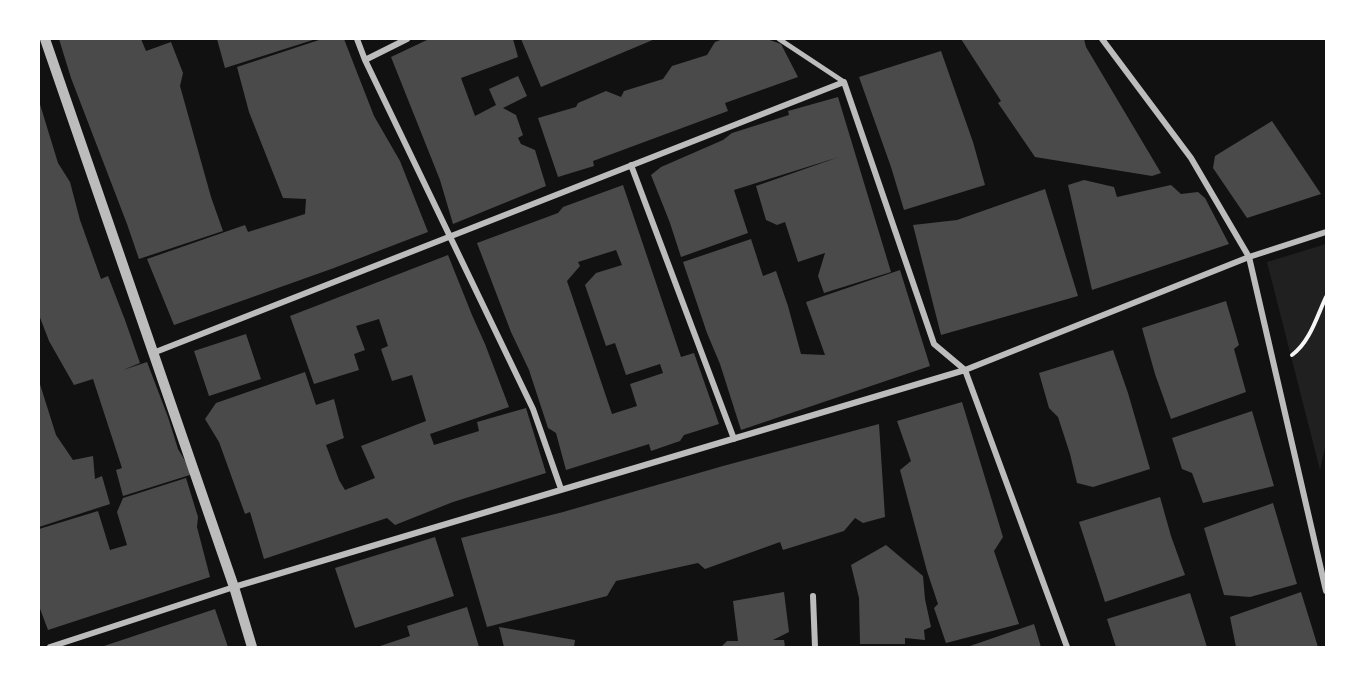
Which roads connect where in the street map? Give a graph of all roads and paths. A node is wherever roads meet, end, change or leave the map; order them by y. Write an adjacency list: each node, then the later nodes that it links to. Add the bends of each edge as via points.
1 (45, 39): 13 (street)
2 (357, 39): 6 (street)
3 (407, 39): 6 (street)
4 (779, 39): 7 (street)
5 (1102, 39): 11 (street, via 1191,158)
6 (364, 60): 10 (street)
7 (844, 82): 8 (street); 15 (street, via 934,344)
8 (631, 165): 10 (street); 16 (street)
9 (1326, 232): 11 (street)
10 (449, 236): 13 (street); 17 (street, via 533,409)
11 (1249, 257): 14 (street); 15 (street)
12 (1326, 297): 14 (path, via 1300,349)
13 (153, 353): 18 (street)
14 (1274, 368): 19 (street)
15 (965, 370): 16 (street); 24 (street)
16 (734, 439): 17 (street)
17 (561, 489): 18 (street)
18 (234, 587): 21 (street); 22 (street)
19 (1326, 591)
20 (813, 596): 23 (street)
21 (50, 647)
22 (252, 647)
23 (815, 647)
24 (1066, 647)

